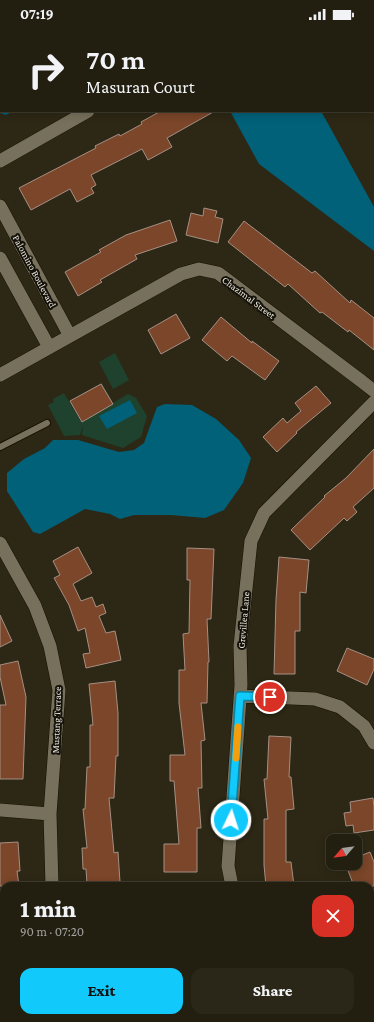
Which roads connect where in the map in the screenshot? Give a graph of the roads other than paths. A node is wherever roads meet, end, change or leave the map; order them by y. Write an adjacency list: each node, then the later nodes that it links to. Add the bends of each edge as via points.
1 (86, 112): 2 (street)
2 (0, 161)
3 (0, 206): 5 (street, Palomino Boulevard)
4 (0, 258): 6 (street)
5 (70, 336): 6 (street); 8 (street, Chazimal Street, via 181,274 199,269 218,273)
6 (48, 347): 7 (street)
7 (0, 375)
8 (374, 392)
9 (374, 402): 13 (street, Grevillea Lane, via 264,513 251,541 240,646)
10 (47, 423): 11 (lane)
11 (0, 447)
12 (0, 543): 16 (street, Mustang Terrace, via 35,606 50,646 59,690)
13 (240, 696): 14 (street, via 315,699 340,707 364,726); 18 (street, Grevillea Lane, via 228,866)
14 (374, 743)
15 (0, 810): 16 (street)
16 (50, 814): 17 (street, Mustang Terrace)
17 (52, 882)
18 (231, 882)

